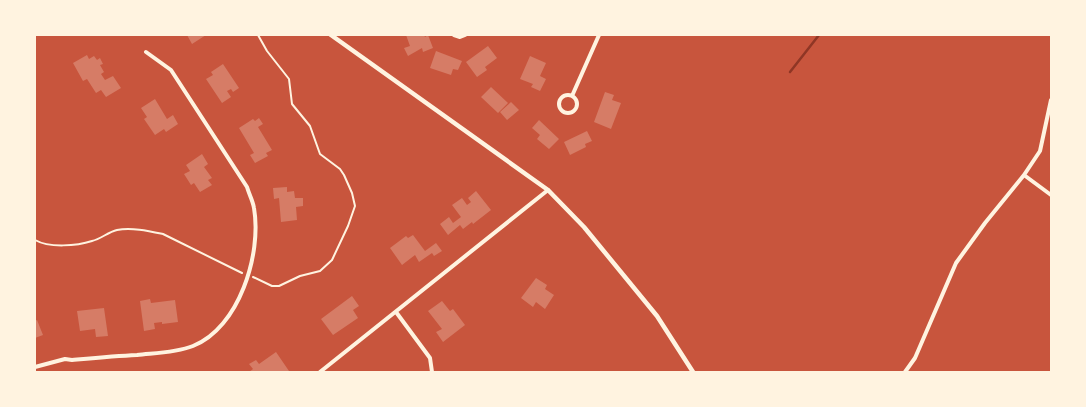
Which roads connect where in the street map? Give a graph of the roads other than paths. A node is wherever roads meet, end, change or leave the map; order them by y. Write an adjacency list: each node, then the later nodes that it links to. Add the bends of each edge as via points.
1 (258, 35): 14 (lane, via 289,79 292,104 310,126 320,154 344,175 355,206 332,260 320,272 300,276 279,286)
2 (331, 35): 10 (street)
3 (454, 35): 4 (street)
4 (465, 35)
5 (599, 35): 7 (street)
6 (146, 52): 16 (street, via 171,70 247,187 254,208 255,244 247,279 235,309 214,334 193,346 168,352 65,359)
7 (572, 96): 7 (street, via 566,95 559,101 562,112 568,113 576,108 577,102)
8 (1051, 100): 9 (street, via 1040,152)
9 (1024, 175): 11 (street); 20 (street, via 956,263 915,358)
10 (548, 190): 15 (street); 19 (street, via 584,226 657,316)
11 (1051, 195)
12 (35, 240): 13 (lane, via 47,246 73,244 92,241 115,230 151,231)
13 (242, 273)
14 (253, 277)
15 (396, 312): 17 (street); 18 (street, via 430,358)
16 (35, 367)
17 (320, 372)
18 (432, 372)
19 (693, 372)
20 (905, 372)

